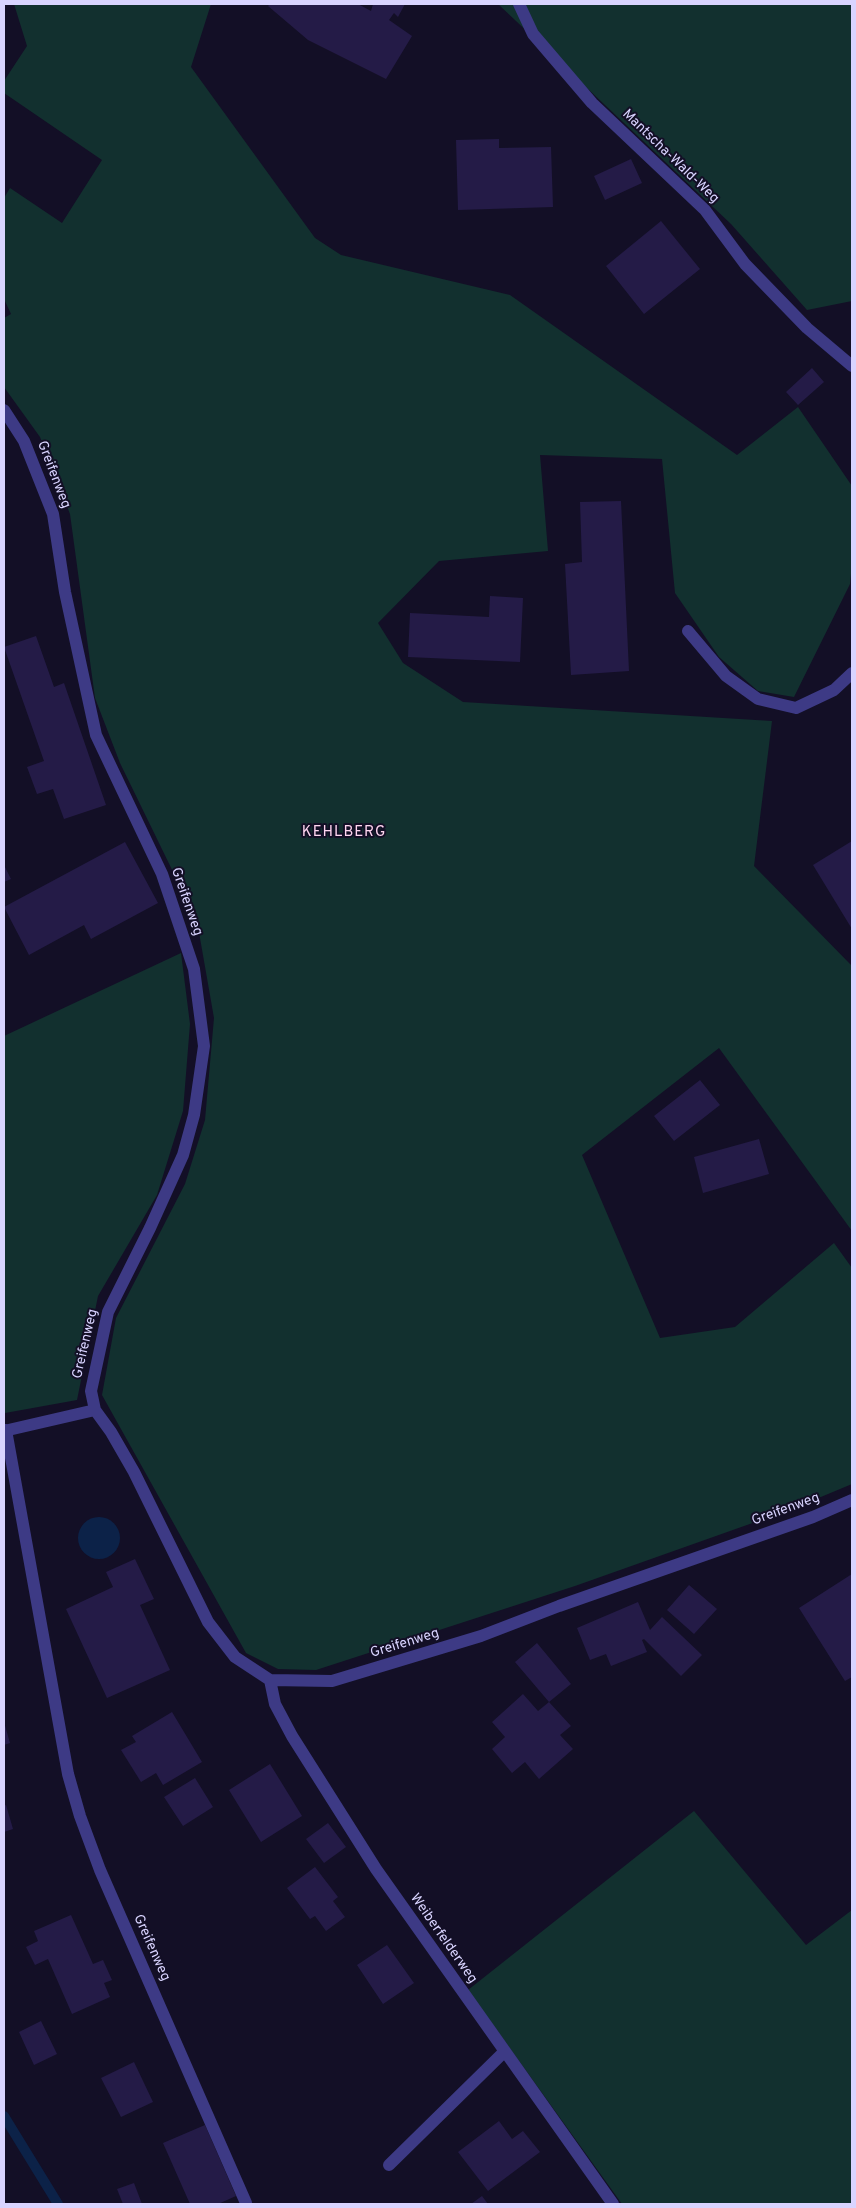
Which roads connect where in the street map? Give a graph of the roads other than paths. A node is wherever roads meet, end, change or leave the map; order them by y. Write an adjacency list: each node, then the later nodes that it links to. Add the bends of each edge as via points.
1 (519, 4): 2 (street, Mantscha-Wald-Weg, via 533,34 592,103 705,210 744,264 807,328)
2 (852, 366)
3 (4, 410): 6 (street, Greifenweg, via 24,441 53,514 65,592 96,734 162,874 194,969 204,1046 194,1115 183,1155 108,1312 90,1390)
4 (688, 631): 5 (street, via 726,676 758,699 796,708 834,690)
5 (852, 674)
6 (95, 1410): 7 (street, Greifenweg); 9 (street, Greifenweg, via 134,1472 208,1622 235,1657)
7 (5, 1431): 12 (street, Greifenweg, via 68,1774 82,1822)
8 (852, 1500): 9 (street, Greifenweg, via 813,1518 415,1657 332,1681)
9 (270, 1680): 10 (street, Weiberfelderweg, via 275,1704 292,1736 376,1869)
10 (504, 2052): 11 (street); 13 (street, Weiberfelderweg)
11 (388, 2165)
12 (246, 2204)
13 (613, 2204)

